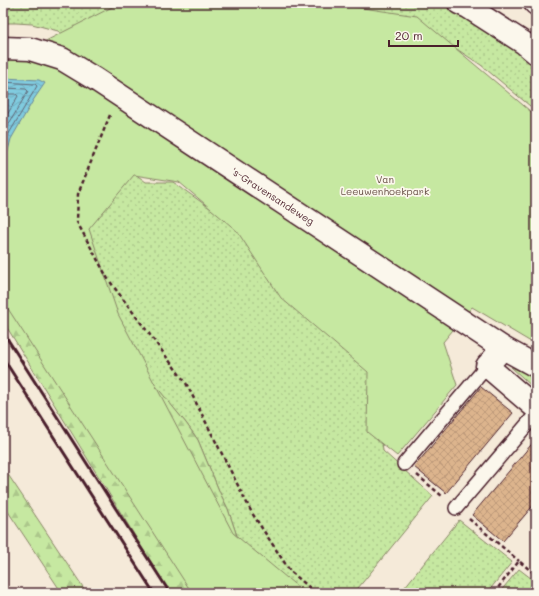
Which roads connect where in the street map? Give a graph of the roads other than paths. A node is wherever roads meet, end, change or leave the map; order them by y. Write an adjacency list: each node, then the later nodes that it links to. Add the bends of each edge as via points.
1 (459, 3): 3 (street)
2 (3, 48): 4 (street, 's-Gravensandeweg, via 30,49 62,59)
3 (536, 53)
4 (503, 348): 5 (street); 6 (street, 's-Gravensandeweg)
5 (487, 366): 7 (street); 9 (lane)
6 (536, 366)
7 (536, 408)
8 (536, 414): 10 (lane)
9 (404, 464)
10 (456, 508)

